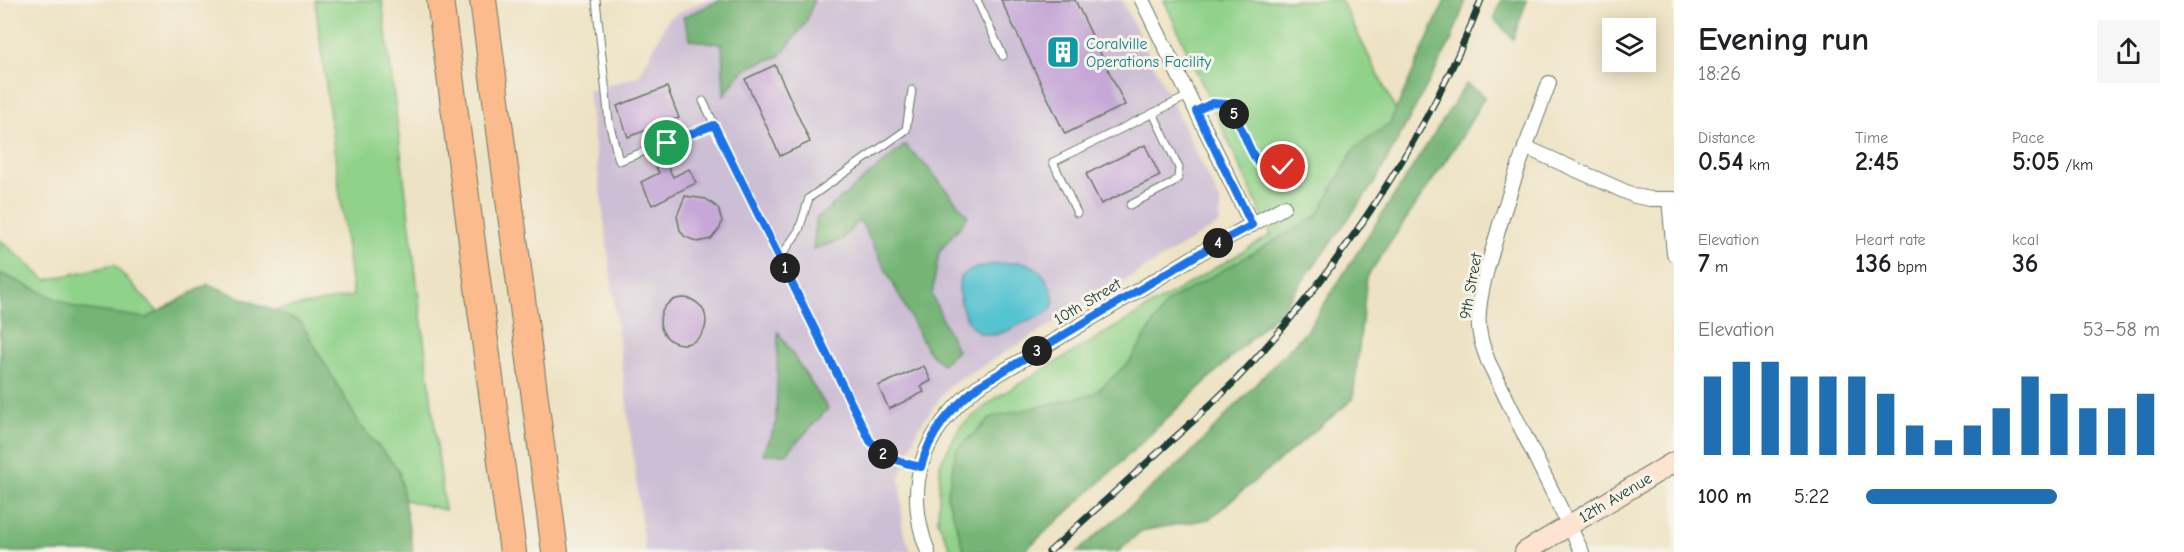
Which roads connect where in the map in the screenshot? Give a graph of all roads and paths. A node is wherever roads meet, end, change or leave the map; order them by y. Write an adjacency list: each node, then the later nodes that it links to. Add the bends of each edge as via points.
1 (440, 0): 26 (highway)
2 (483, 0): 27 (highway)
3 (596, 0): 13 (lane, via 609,122 619,161)
4 (977, 0): 6 (lane)
5 (1142, 0): 9 (street)
6 (1003, 56)
7 (1549, 83): 15 (street, 9th Street)
8 (912, 90): 22 (lane, via 906,130 809,198 799,230)
9 (1188, 96): 11 (street); 12 (lane)
10 (703, 101): 13 (lane)
11 (1196, 111): 14 (path, via 1212,103 1227,104 1260,166 1283,167 1290,160); 20 (street)
12 (1153, 113): 17 (lane, via 1179,168 1178,177); 19 (lane, via 1053,162)
13 (714, 125): 22 (lane)
14 (1291, 144)
15 (1524, 147): 16 (street, via 1635,196); 25 (street, 9th Street, via 1489,262 1479,327 1488,362)
16 (1672, 199): 21 (street)
17 (1130, 204)
18 (1284, 207): 20 (street, 10th Street)
19 (1077, 213)
20 (1252, 225): 24 (street, 10th Street, via 977,387 941,422 931,437)
21 (1674, 254)
22 (780, 258): 24 (lane, via 870,441 886,456)
23 (1674, 462): 25 (main road, 12th Avenue)
24 (921, 467): 28 (street, 10th Street, via 917,501)
25 (1569, 525): 29 (main road, 12th Avenue); 30 (street, 9th Street)
26 (513, 552)
27 (555, 552)
28 (928, 552)
29 (1525, 552)
30 (1582, 552)

